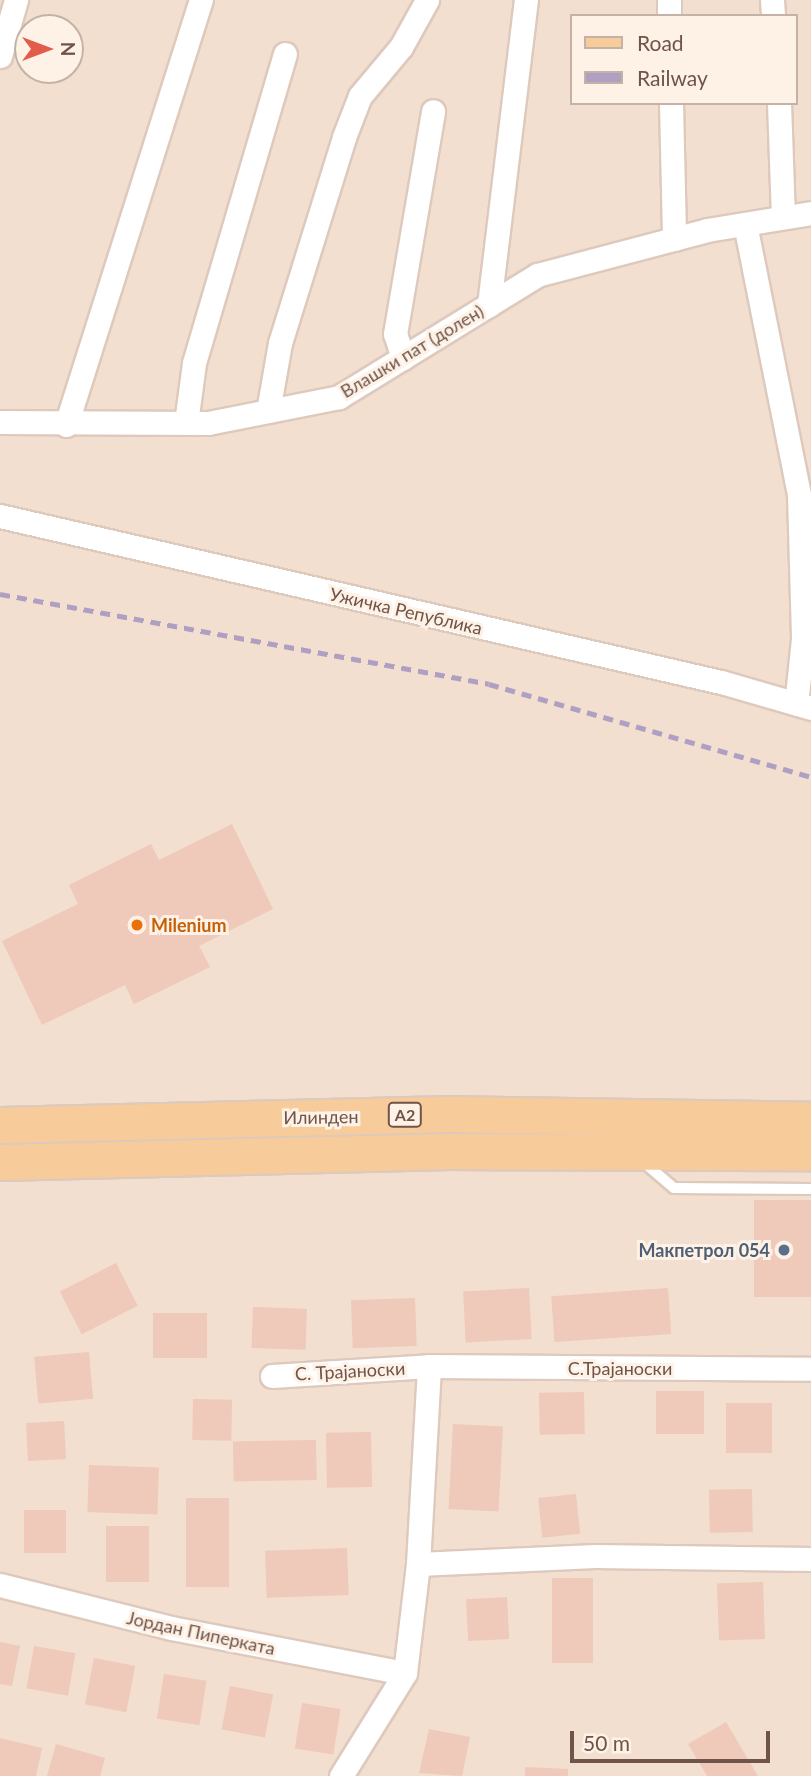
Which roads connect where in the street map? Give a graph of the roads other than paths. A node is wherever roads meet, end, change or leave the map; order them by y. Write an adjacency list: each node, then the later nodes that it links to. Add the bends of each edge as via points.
1 (16, 0): 6 (street)
2 (201, 0): 19 (street)
3 (426, 0): 16 (street, via 401,47 360,96 344,137 280,343)
4 (526, 0): 14 (street)
5 (285, 54): 18 (street, via 194,363)
6 (0, 56)
7 (671, 105): 13 (street)
8 (779, 105): 11 (street)
9 (433, 111): 15 (street, via 395,334)
10 (811, 213): 11 (street, Влашки пат (долен))
11 (783, 218): 12 (street, Влашки пат (долен))
12 (745, 224): 13 (street, Влашки пат (долен)); 21 (street, via 799,494)
13 (674, 239): 14 (street, Влашки пат (долен), via 537,275)
14 (489, 305): 15 (street, Влашки пат (долен))
15 (402, 358): 16 (street, Влашки пат (долен), via 339,397)
16 (268, 411): 18 (street, Влашки пат (долен))
17 (0, 422): 19 (street, Влашки пат (долен))
18 (186, 423): 19 (street, Влашки пат (долен))
19 (66, 425)
20 (0, 516): 21 (street, Ужичка Република, via 721,682)
21 (804, 706)
22 (811, 1120): 23 (main road, Илинден / A2, via 449,1114)
23 (1, 1125)
24 (629, 1149): 25 (main road, A2); 26 (main road, A2); 27 (lane, via 674,1188)
25 (811, 1152)
26 (0, 1162)
27 (811, 1189)
28 (429, 1366): 29 (street, С.Трајаноски); 30 (street, С. Трајаноски); 32 (street)
29 (811, 1369)
30 (272, 1376)
31 (811, 1559): 32 (street, via 596,1556)
32 (418, 1564): 34 (street)
33 (0, 1585): 34 (street, Јордан Пиперката, via 171,1628)
34 (405, 1673): 35 (street)
35 (341, 1776)

